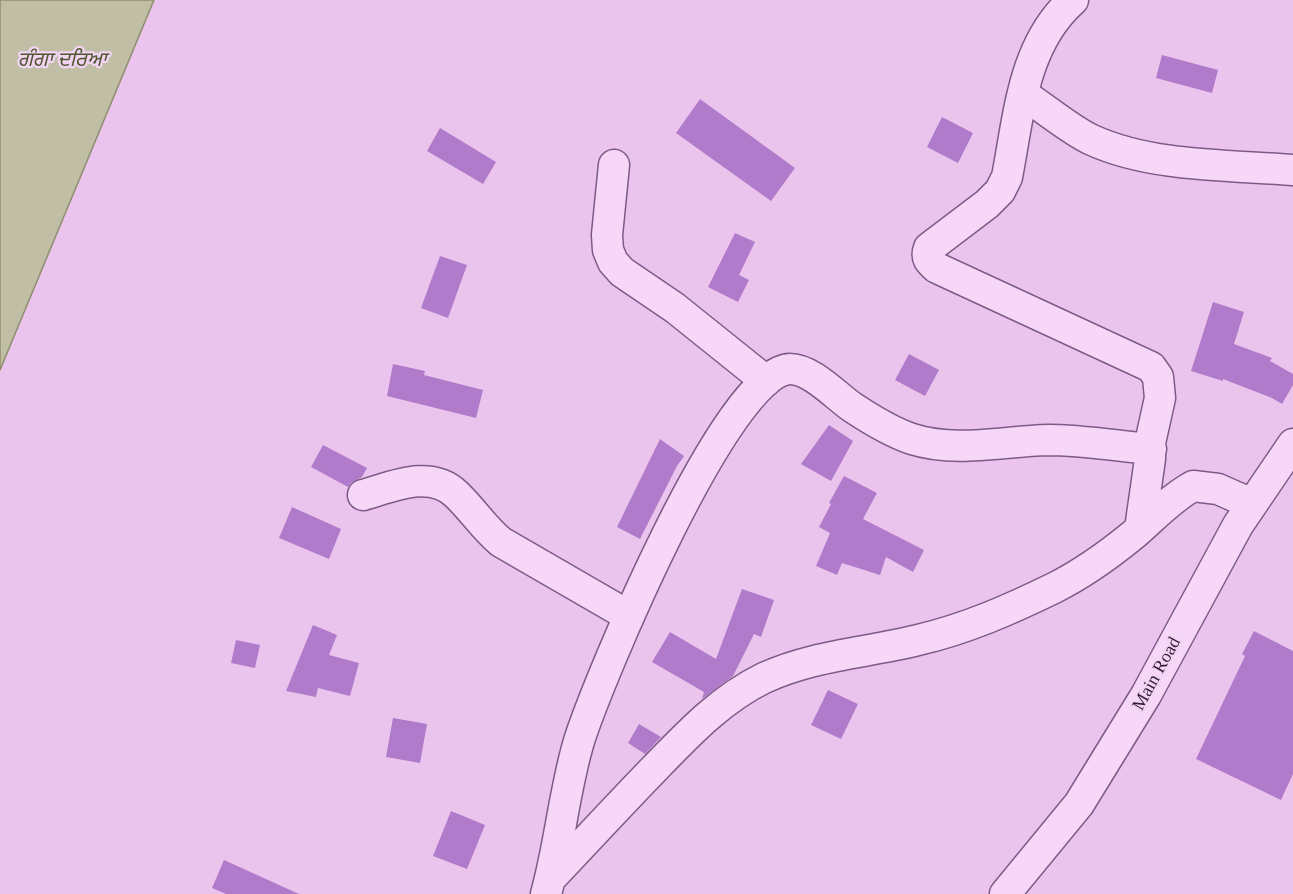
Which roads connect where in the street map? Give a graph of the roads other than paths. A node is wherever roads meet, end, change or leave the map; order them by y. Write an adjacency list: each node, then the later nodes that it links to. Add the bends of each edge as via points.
1 (1073, 0): 2 (street, via 1044,34)
2 (1023, 94): 4 (street, via 1091,140 1118,150 1161,159); 7 (street, via 1007,177 999,191 929,248 928,259 937,268 1151,367 1158,377 1160,398)
3 (614, 165): 5 (street, via 607,235 613,262)
4 (1293, 170)
5 (766, 381): 7 (street, via 782,370 800,371 876,423 912,439 939,444 975,446 1047,440); 12 (street, via 701,468)
6 (1293, 444): 8 (street, Main Road)
7 (1150, 449): 11 (street)
8 (1284, 472): 10 (street, Main Road)
9 (363, 495): 12 (street, via 411,482 441,484 455,493 501,542)
10 (1252, 504): 11 (street, via 1218,489 1193,486); 14 (street, Main Road, via 1091,786)
11 (1140, 529): 13 (street, via 1056,587 997,614 916,641 803,662 764,678 725,701 687,736)
12 (629, 616): 13 (street, via 579,744)
13 (548, 887)
14 (1005, 894)

